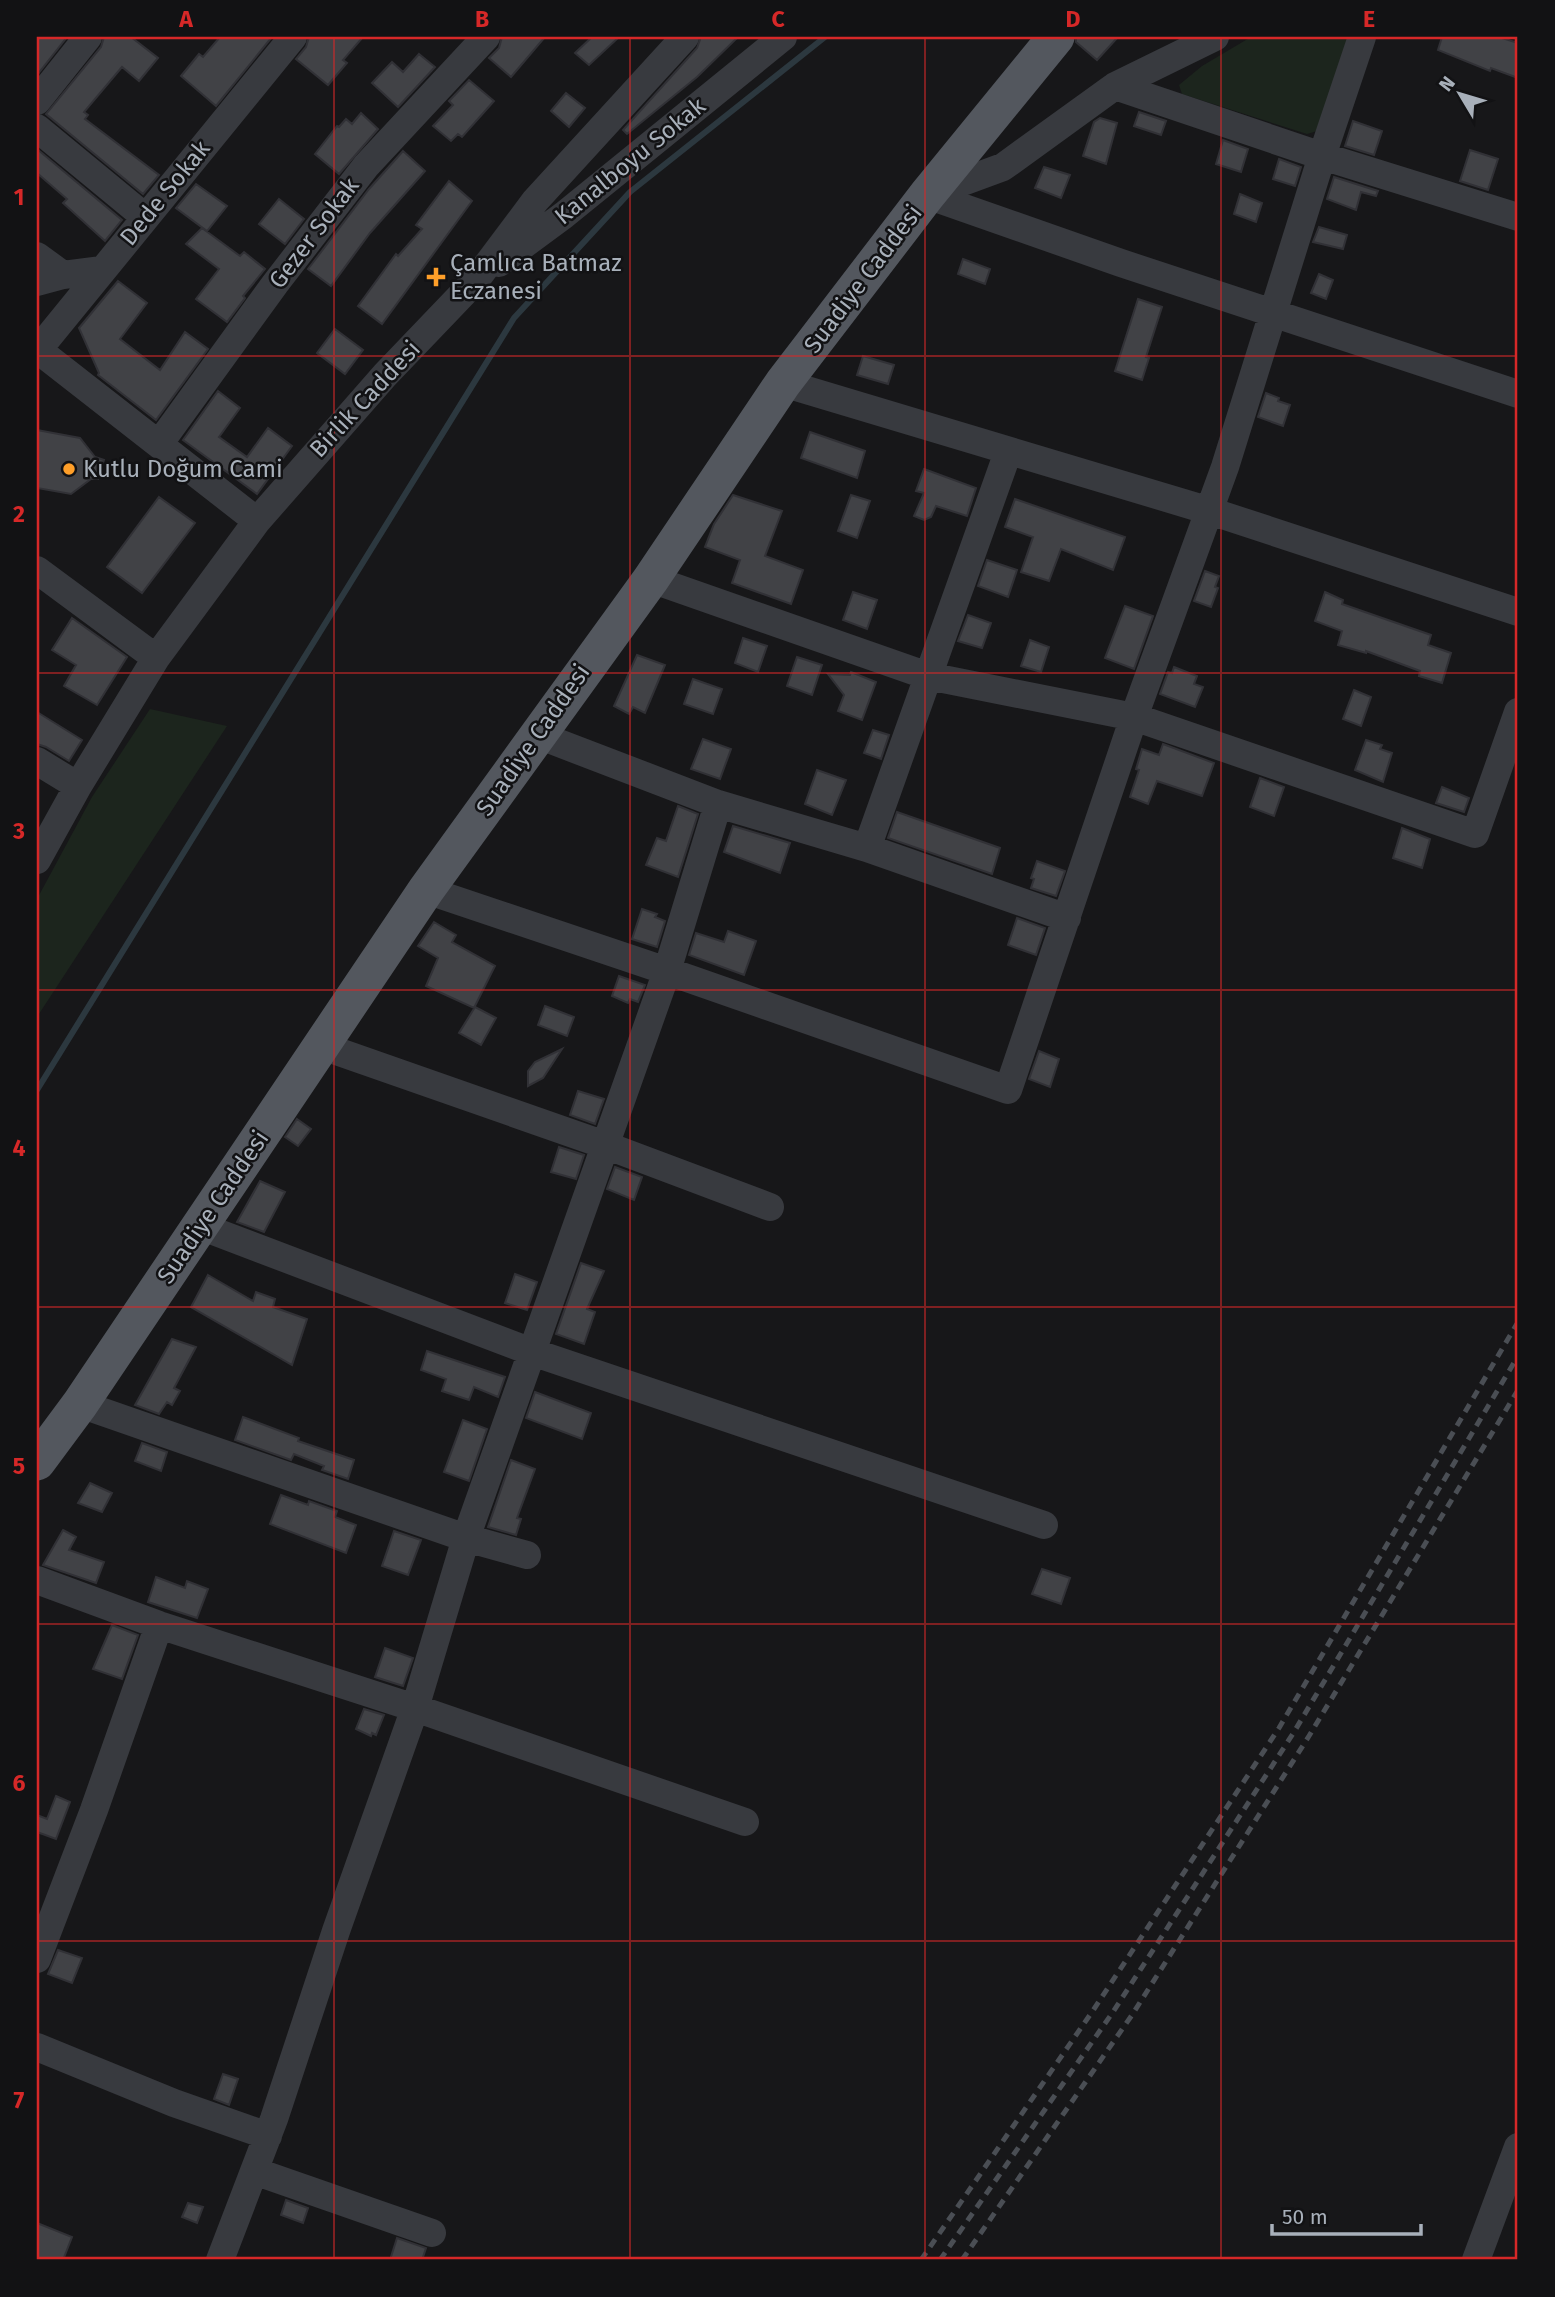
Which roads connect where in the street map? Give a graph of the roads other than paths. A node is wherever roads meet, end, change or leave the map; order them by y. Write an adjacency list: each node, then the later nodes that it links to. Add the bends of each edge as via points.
1 (88, 37): 10 (street)
2 (293, 37): 14 (street, Dede Sokak)
3 (486, 37): 24 (street, Gezer Sokak, via 366,166)
4 (685, 37): 19 (street, Birlik Caddesi, via 535,201)
5 (783, 37): 19 (street, Kanalboyu Sokak, via 564,215)
6 (1056, 37): 13 (main road, Suadiye Caddesi)
7 (1214, 37): 9 (street)
8 (1362, 37): 12 (street)
9 (1115, 86): 12 (street); 13 (street, via 1003,167)
10 (37, 101)
11 (37, 128): 14 (street)
12 (1322, 156): 15 (street); 20 (street)
13 (927, 195): 20 (street); 22 (main road, Suadiye Caddesi)
14 (145, 217): 17 (street, Dede Sokak)
15 (1518, 217)
16 (37, 256): 18 (street)
17 (102, 270): 18 (street); 21 (street, Dede Sokak)
18 (50, 279)
19 (474, 281): 27 (street, Birlik Caddesi)
20 (1275, 314): 23 (street); 26 (street)
21 (37, 351): 24 (street)
22 (783, 383): 25 (street); 29 (main road, Suadiye Caddesi)
23 (1518, 394)
24 (159, 444): 27 (street)
25 (1008, 452): 26 (street); 32 (street)
26 (1210, 511): 30 (street); 34 (street)
27 (257, 521): 31 (street, Birlik Caddesi)
28 (37, 570): 31 (street)
29 (650, 579): 32 (street); 35 (main road, Suadiye Caddesi)
30 (1518, 612)
31 (156, 657): 37 (street, Birlik Caddesi)
32 (928, 676): 34 (street); 39 (street)
33 (1518, 712): 34 (street, via 1475,834)
34 (1134, 717): 42 (street)
35 (538, 736): 38 (street); 41 (main road, Suadiye Caddesi)
36 (37, 761): 37 (street)
37 (78, 786): 40 (street, Birlik Caddesi)
38 (718, 804): 39 (street); 43 (street)
39 (867, 848): 42 (street)
40 (37, 860)
41 (426, 890): 43 (street); 44 (main road, Suadiye Caddesi)
42 (1068, 918): 43 (street, via 1009,1090)
43 (667, 971): 45 (street)
44 (322, 1046): 45 (street); 47 (main road, Suadiye Caddesi)
45 (605, 1145): 46 (street); 48 (street)
46 (770, 1207)
47 (200, 1226): 48 (street); 49 (main road, Suadiye Caddesi)
48 (532, 1352): 51 (street); 52 (street)
49 (80, 1404): 50 (main road, Suadiye Caddesi); 52 (street)
50 (37, 1462)
51 (1044, 1525)
52 (466, 1538): 53 (street); 56 (street)
53 (527, 1555)
54 (37, 1580): 55 (street)
55 (159, 1625): 56 (street); 58 (street)
56 (415, 1708): 57 (street); 60 (street)
57 (745, 1822)
58 (37, 1959)
59 (37, 2047): 60 (street)
60 (268, 2136): 62 (street)
61 (1518, 2147): 65 (street)
62 (254, 2171): 63 (street); 64 (street)
63 (432, 2233)
64 (220, 2260)
65 (1476, 2260)

